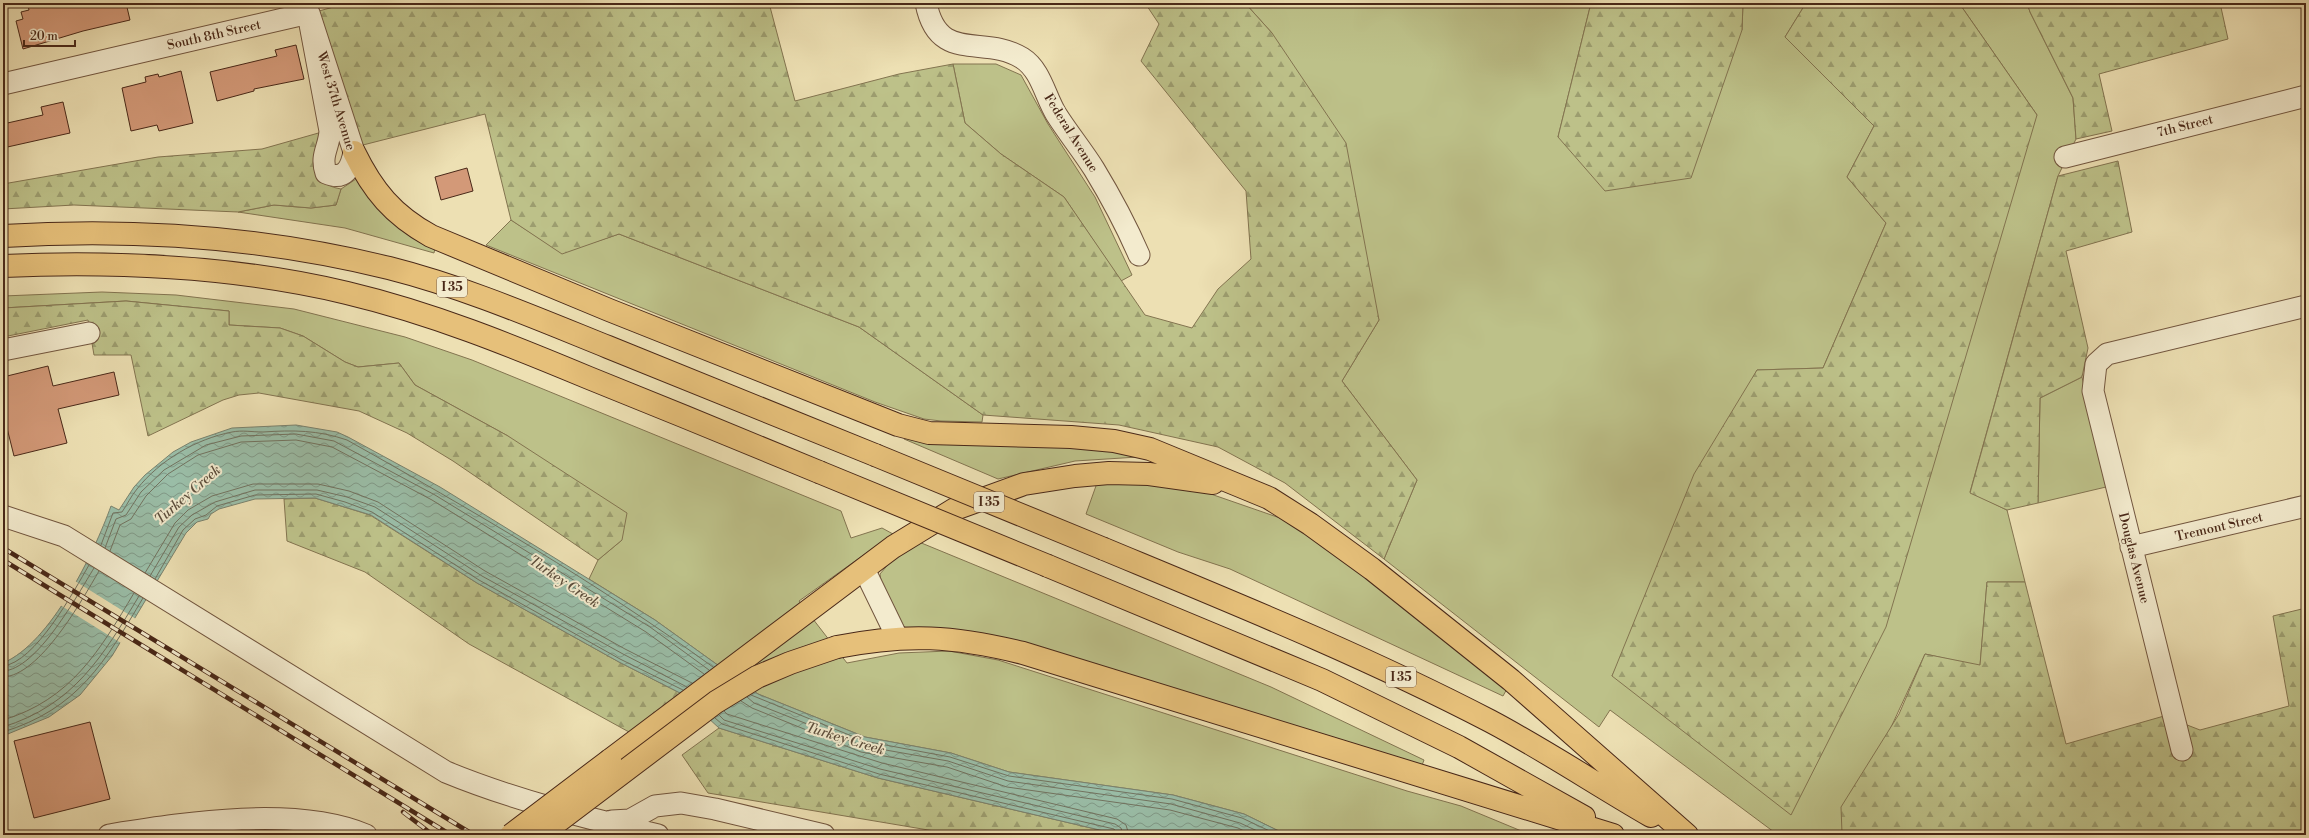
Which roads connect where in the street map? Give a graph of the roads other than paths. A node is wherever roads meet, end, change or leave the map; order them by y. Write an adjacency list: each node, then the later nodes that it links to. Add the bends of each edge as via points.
1 (926, 3): 8 (street, Federal Avenue, via 928,14 938,31 949,42 1004,50 1034,68 1056,113 1094,168 1122,217)
2 (308, 8): 3 (street, South 8th Street); 5 (street, West 37th Avenue); 5 (street, West 37th Avenue, via 330,131 329,143 322,162 326,173 332,176 347,172 351,167)
3 (3, 84)
4 (2306, 96): 6 (street, 7th Street)
5 (354, 152): 13 (highway, via 366,178 380,196 412,226 431,236 898,425 928,433 1071,437 1114,442 1150,449)
6 (2064, 156)
7 (3, 236): 28 (highway, I 35, bridge, via 91,233 164,235 296,249 389,268 453,288 535,318 1272,618 1491,722)
8 (1139, 255)
9 (3, 266): 27 (highway, bridge, via 131,264 268,278 347,293 427,315 498,340 1322,680 1458,747 1539,790)
10 (2306, 306): 16 (street, Douglas Avenue, via 2107,354 2096,364 2094,391)
11 (88, 334): 12 (street)
12 (3, 350)
13 (1250, 489): 17 (highway, via 1149,474 1109,473 1024,484 955,509 924,527); 29 (highway, via 1310,524 1372,569 1511,680)
14 (2306, 506): 16 (street, Tremont Street)
15 (3, 516): 20 (street, via 64,536 92,552 446,772 492,790)
16 (2131, 547): 19 (street, Douglas Avenue)
17 (864, 569): 18 (street); 23 (highway, bridge)
18 (897, 637): 24 (highway, bridge, via 837,647 757,677 716,702); 27 (highway, via 948,638 1023,652)
19 (2182, 750)
20 (602, 822): 25 (street); 26 (street, via 630,820 655,806 681,803)
21 (109, 835): 22 (street, via 227,821 282,818 327,823)
22 (366, 835)
23 (511, 835)
24 (540, 835)
25 (658, 835)
26 (824, 835)
27 (1614, 835)
28 (1683, 835)
29 (1687, 835)

